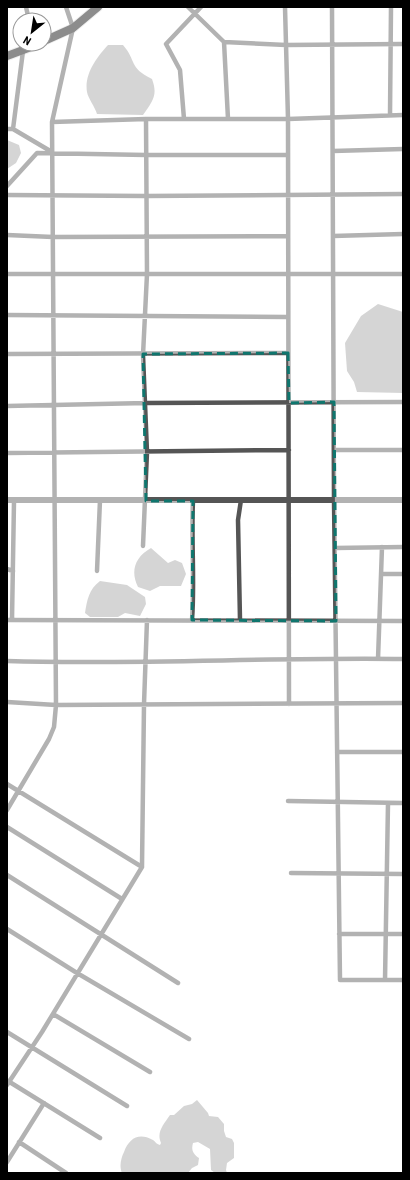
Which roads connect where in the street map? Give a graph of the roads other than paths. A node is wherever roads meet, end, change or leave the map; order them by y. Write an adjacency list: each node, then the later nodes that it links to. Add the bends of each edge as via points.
1 (66, 7): 9 (street)
2 (98, 7): 9 (highway)
3 (188, 7): 8 (street)
4 (201, 7): 8 (street)
5 (285, 7): 15 (street)
6 (332, 7): 12 (street)
7 (391, 7): 13 (street)
8 (195, 14): 11 (street); 23 (street, via 166,44 180,70)
9 (73, 28): 10 (highway); 26 (street)
10 (52, 38)
11 (224, 42): 15 (street); 24 (street)
12 (332, 44): 13 (street); 15 (street); 21 (street)
13 (390, 44): 14 (street); 19 (street)
14 (403, 44)
15 (286, 45): 25 (street)
16 (20, 52): 18 (highway)
17 (23, 52): 28 (street)
18 (7, 56)
19 (390, 115): 20 (street); 21 (street)
20 (403, 115)
21 (333, 116): 25 (street); 30 (street)
22 (146, 119): 23 (street); 26 (street); 32 (street)
23 (184, 119): 24 (street)
24 (228, 119): 25 (street)
25 (288, 119): 33 (street)
26 (52, 122): 31 (street)
27 (7, 129): 28 (street)
28 (13, 129): 31 (street)
29 (403, 149): 30 (street)
30 (333, 151): 37 (street)
31 (52, 152): 32 (street); 34 (street, via 37,153); 36 (street)
32 (146, 155): 33 (street); 40 (street)
33 (288, 155): 39 (street)
34 (7, 186)
35 (7, 194): 36 (street)
36 (52, 194): 40 (street); 46 (street)
37 (333, 194): 38 (street); 39 (street); 45 (street)
38 (403, 194)
39 (287, 195): 40 (street); 44 (street)
40 (146, 196): 43 (street)
41 (403, 234): 45 (street)
42 (7, 235): 46 (street)
43 (146, 236): 44 (street); 46 (street); 49 (street)
44 (288, 236): 50 (street)
45 (333, 236): 51 (street)
46 (53, 237): 48 (street)
47 (7, 274): 48 (street)
48 (53, 274): 49 (street); 55 (street)
49 (146, 274): 50 (street); 54 (street)
50 (288, 274): 51 (street); 56 (street)
51 (333, 274): 52 (street); 61 (street)
52 (403, 274)
53 (7, 315): 55 (street)
54 (145, 315): 55 (street); 56 (street); 60 (street)
55 (53, 316): 59 (street)
56 (287, 317): 57 (street)
57 (288, 353): 60 (street); 64 (street)
58 (7, 354): 59 (street)
59 (53, 354): 60 (street); 66 (street)
60 (143, 354): 63 (street)
61 (334, 402): 62 (street); 64 (street); 68 (street)
62 (403, 402)
63 (146, 403): 64 (street); 66 (street); 71 (street)
64 (289, 403): 67 (street)
65 (7, 406): 66 (street)
66 (54, 406): 70 (street)
67 (289, 450): 71 (street); 77 (street)
68 (334, 450): 69 (street); 78 (street)
69 (403, 450)
70 (54, 452): 71 (street); 72 (street); 74 (street)
71 (147, 452): 80 (street)
72 (7, 453)
73 (10, 500): 74 (street); 87 (street)
74 (54, 500): 75 (street); 92 (street)
75 (100, 500): 80 (street); 88 (street)
76 (241, 500): 77 (street); 81 (street); 95 (street, via 238,520)
77 (288, 500): 78 (street); 96 (street)
78 (334, 500): 79 (street); 85 (street)
79 (403, 500)
80 (146, 501): 81 (street); 82 (street, via 143,512)
81 (193, 501): 94 (street)
82 (143, 546)
83 (382, 547): 84 (street); 85 (street); 89 (street)
84 (403, 547)
85 (335, 548): 98 (street)
86 (7, 569): 87 (street)
87 (13, 571): 91 (street)
88 (97, 571)
89 (381, 574): 90 (street); 97 (street)
90 (403, 574)
91 (10, 620): 92 (street)
92 (55, 620): 93 (street); 105 (street)
93 (147, 620): 94 (street); 106 (street)
94 (192, 620): 95 (street)
95 (240, 620): 96 (street)
96 (289, 620): 98 (street); 102 (street)
97 (380, 620): 98 (street); 99 (street); 101 (street)
98 (336, 621): 100 (street)
99 (403, 621)
100 (336, 658): 101 (street); 102 (street); 111 (street)
101 (378, 658): 103 (street)
102 (289, 659): 106 (street); 110 (street)
103 (403, 659)
104 (7, 661): 105 (street)
105 (56, 662): 106 (street); 112 (street)
106 (145, 662): 109 (street)
107 (7, 702): 112 (street)
108 (403, 703): 111 (street)
109 (144, 704): 110 (street); 112 (street); 123 (street)
110 (289, 704): 111 (street)
111 (337, 704): 113 (street)
112 (56, 705): 116 (street, via 54,727 49,739)
113 (337, 752): 114 (street); 118 (street)
114 (403, 752)
115 (7, 784): 116 (street)
116 (19, 791): 121 (street); 123 (street)
117 (288, 801): 118 (street)
118 (338, 803): 119 (street); 125 (street)
119 (388, 803): 120 (street); 126 (street)
120 (403, 803)
121 (7, 810)
122 (7, 827): 129 (street)
123 (142, 867): 129 (street)
124 (291, 873): 125 (street)
125 (339, 873): 126 (street); 131 (street)
126 (386, 874): 127 (street); 132 (street)
127 (403, 874)
128 (7, 875): 134 (street)
129 (122, 900): 134 (street)
130 (7, 930): 135 (street)
131 (340, 934): 132 (street); 136 (street, via 340,980)
132 (386, 934): 133 (street); 136 (street)
133 (403, 934)
134 (100, 935): 135 (street); 138 (street)
135 (77, 973): 139 (street); 141 (street)
136 (385, 980): 137 (street)
137 (403, 980)
138 (178, 983)
139 (53, 1014): 142 (street); 143 (street)
140 (7, 1032): 142 (street)
141 (189, 1039)
142 (32, 1048): 144 (street); 146 (street)
143 (150, 1072)
144 (8, 1082): 145 (street)
145 (44, 1103): 147 (street); 148 (street)
146 (127, 1106)
147 (100, 1138)
148 (19, 1142): 149 (street); 150 (street)
149 (7, 1162)
150 (66, 1173)

